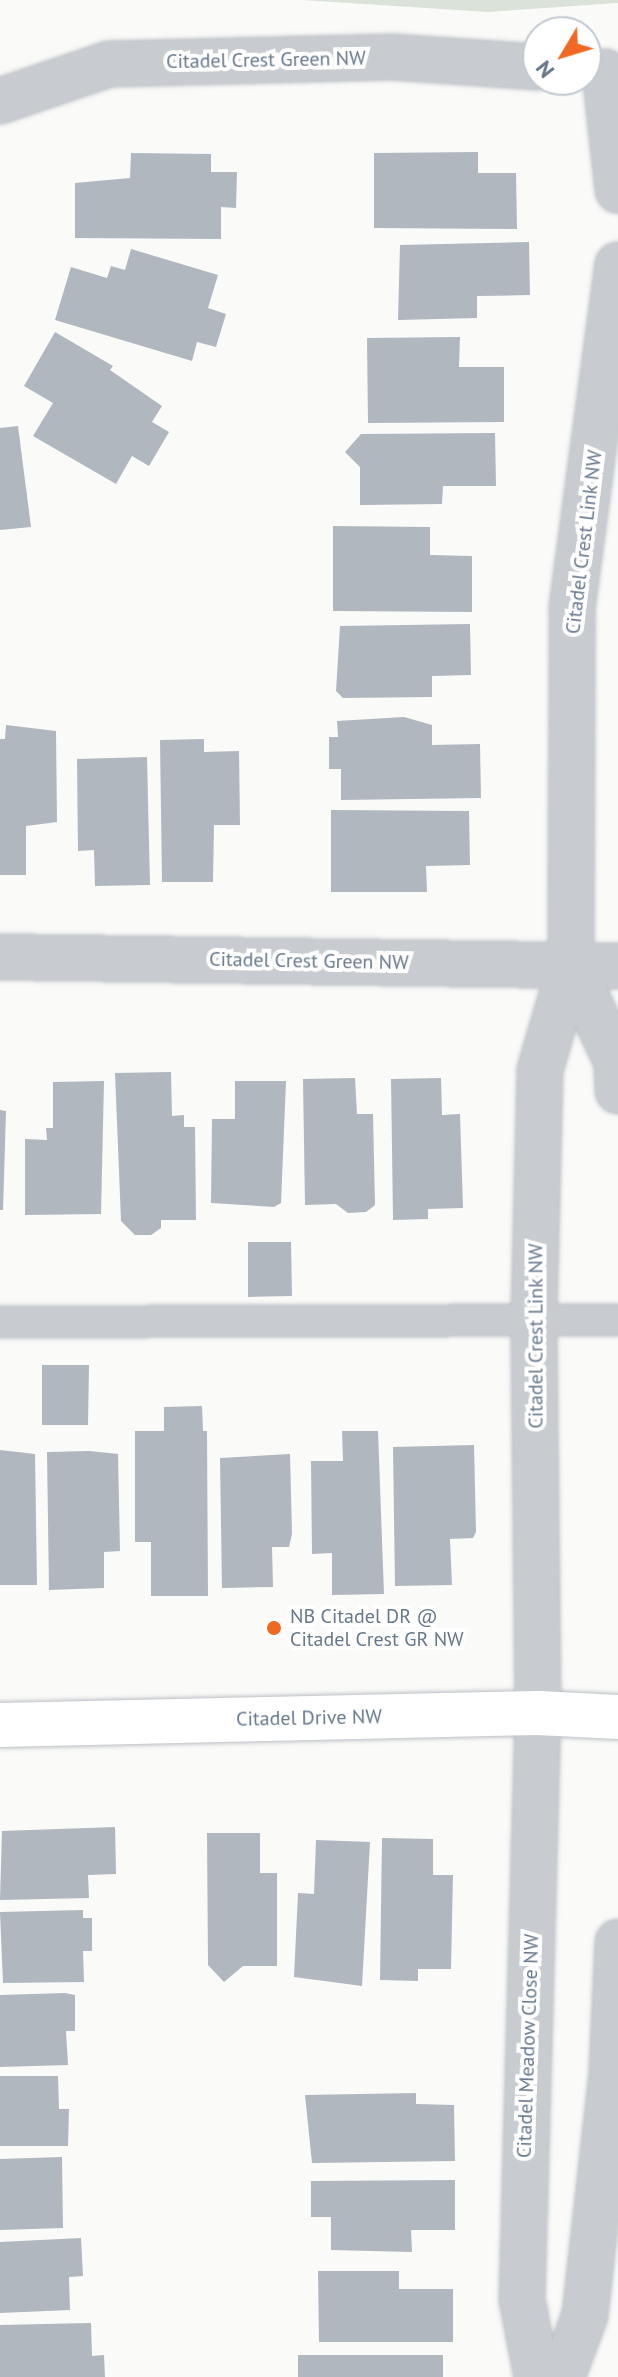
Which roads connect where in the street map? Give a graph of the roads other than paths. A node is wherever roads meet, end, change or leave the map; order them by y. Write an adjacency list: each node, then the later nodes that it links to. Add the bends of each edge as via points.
1 (522, 66): 3 (street, Citadel Crest Green NW, via 392,57 109,64)
2 (603, 70): 4 (street)
3 (0, 101)
4 (618, 190)
5 (618, 265): 7 (street, Citadel Crest Link NW, via 572,608)
6 (0, 957): 7 (street, Citadel Crest Green NW)
7 (571, 964): 8 (street, Citadel Crest Green NW); 9 (street, Citadel Crest Link NW, via 617,1062); 10 (street, Citadel Crest Link NW, via 540,1070)
8 (618, 966)
9 (618, 1091)
10 (534, 1317): 11 (lane); 12 (lane); 13 (street, Citadel Crest Link NW)
11 (618, 1320)
12 (0, 1322)
13 (538, 1713): 14 (street, Citadel Drive NW); 15 (street, Citadel Drive NW); 17 (street, Citadel Meadow Close NW, via 522,2299)
14 (618, 1717)
15 (0, 1725)
16 (618, 1942): 18 (street, via 612,2073 585,2315)
17 (537, 2377)
18 (562, 2377)

